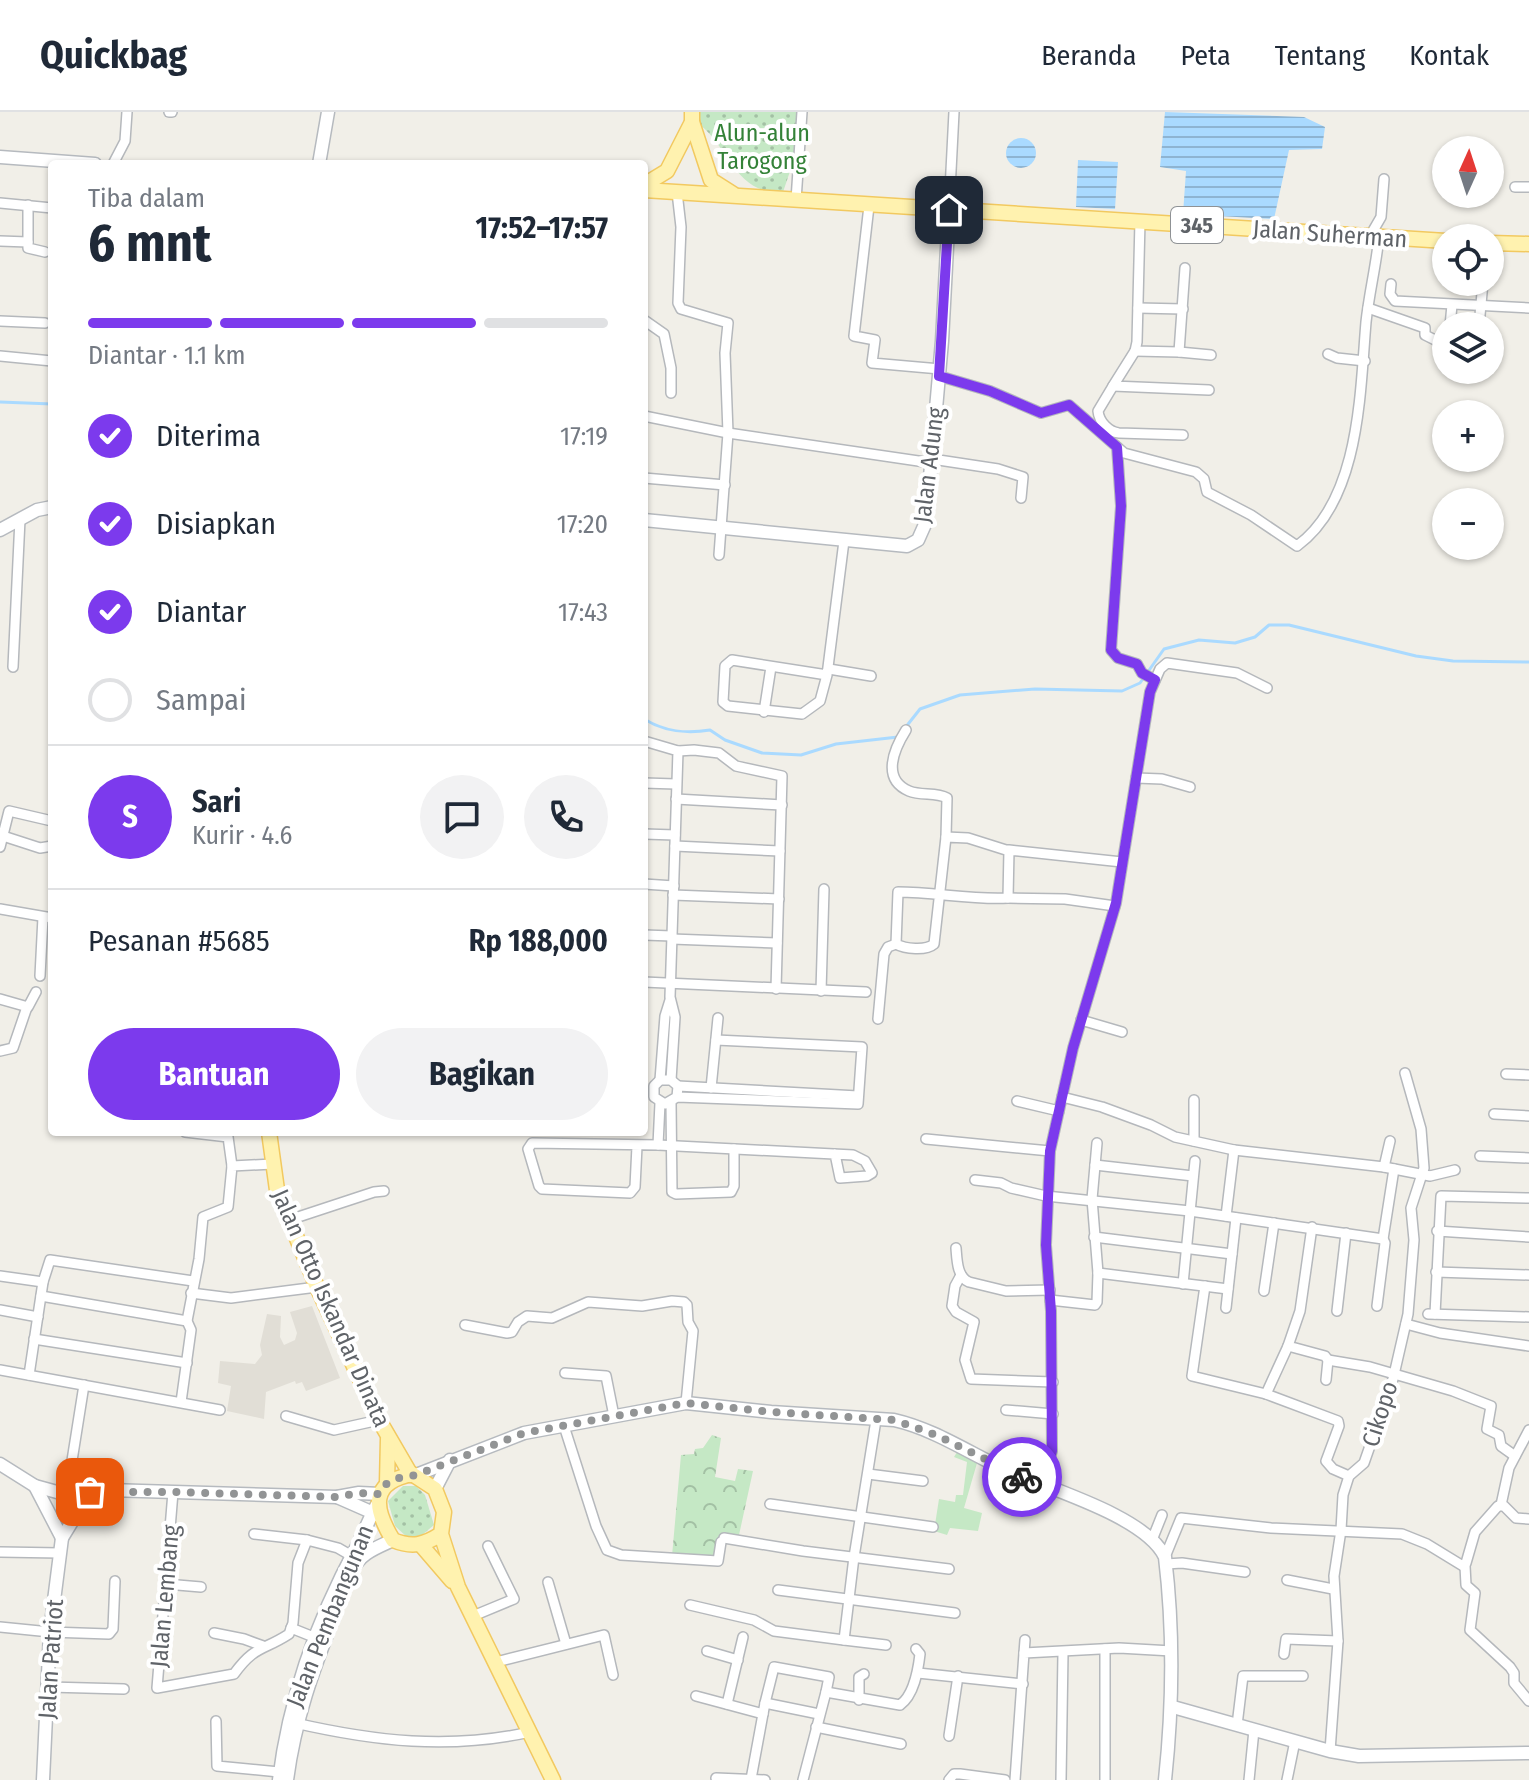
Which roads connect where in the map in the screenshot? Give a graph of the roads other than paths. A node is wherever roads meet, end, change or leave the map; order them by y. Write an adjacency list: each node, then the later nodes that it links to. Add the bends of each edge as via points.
1 (127, 112): 9 (street, via 125,141)
2 (328, 112): 10 (main road)
3 (802, 112): 22 (street)
4 (954, 112): 27 (street)
5 (692, 117): 6 (main road); 7 (main road)
6 (683, 142): 7 (main road); 12 (main road)
7 (699, 142): 14 (main road)
8 (0, 157): 11 (main road)
9 (115, 160)
10 (320, 160)
11 (48, 161)
12 (667, 171): 15 (main road); 19 (main road)
13 (1384, 179): 29 (street)
14 (711, 180): 20 (main road); 21 (main road, 345)
15 (648, 185)
16 (1515, 187): 17 (street)
17 (1529, 187)
18 (648, 188): 19 (main road, 345)
19 (677, 192): 20 (main road, 345); 65 (street, via 678,303 681,309 728,323)
20 (699, 194): 21 (main road, 345)
21 (734, 195): 22 (main road, Jalan Suherman / 345)
22 (796, 200): 25 (main road, Jalan Suherman / 345)
23 (0, 203): 24 (street)
24 (28, 205): 26 (street); 32 (street)
25 (869, 206): 27 (main road, Jalan Suherman / 345); 51 (street)
26 (48, 208)
27 (949, 210): 28 (main road, Jalan Suherman / 345); 60 (main road, Jalan Adung)
28 (1140, 221): 29 (main road, Jalan Suherman / 345); 41 (street)
29 (1374, 237): 30 (main road, Jalan Suherman / 345); 42 (street)
30 (1432, 240)
31 (0, 241): 32 (street)
32 (28, 242): 35 (street, via 30,250)
33 (1504, 243): 34 (main road)
34 (1529, 244)
35 (45, 252)
36 (1185, 268): 44 (street)
37 (1391, 284): 39 (street, via 1395,301)
38 (1482, 296): 40 (street)
39 (1452, 305): 40 (street); 45 (street)
40 (1481, 307): 43 (street); 46 (street)
41 (1138, 308): 44 (street); 53 (street)
42 (1368, 308): 52 (street, via 1425,328); 59 (street)
43 (1529, 308)
44 (1183, 309): 54 (street)
45 (1451, 312)
46 (1480, 312)
47 (0, 321): 48 (street)
48 (45, 323)
49 (648, 323): 63 (street, via 664,334)
50 (842, 336): 51 (street)
51 (854, 336): 60 (street, via 875,340 872,363)
52 (1432, 338)
53 (1135, 351): 54 (street); 61 (street)
54 (1179, 352): 56 (street)
55 (1328, 354): 59 (street)
56 (1211, 355)
57 (0, 356): 58 (street)
58 (48, 361)
59 (1365, 361): 67 (street, via 1343,479 1324,517 1297,546 1207,492 1196,472 1131,456)
60 (940, 373): 67 (street, via 1041,413 1069,405); 68 (main road, Jalan Adung)
61 (1113, 386): 62 (street); 66 (street, via 1098,411 1110,430)
62 (1209, 390)
63 (671, 393)
64 (648, 417): 65 (street)
65 (728, 433): 68 (street); 70 (street)
66 (1183, 435)
67 (1117, 447): 83 (street, via 1121,506 1111,650)
68 (932, 461): 71 (street, via 1023,477); 77 (main road, Jalan Adung, via 926,522 918,540 907,546)
69 (648, 478): 70 (street)
70 (725, 485): 75 (street)
71 (1021, 498)
72 (48, 508): 73 (main road)
73 (20, 519): 76 (main road); 79 (street)
74 (648, 520): 75 (main road, Jalan Adung)
75 (722, 528): 77 (main road, Jalan Adung); 78 (street)
76 (0, 530)
77 (844, 541): 81 (street)
78 (719, 555)
79 (13, 667)
80 (771, 667): 81 (street); 85 (street); 85 (street, via 732,660 725,666 724,705)
81 (828, 672): 82 (street); 85 (street, via 825,691 809,710)
82 (871, 676)
83 (1150, 677): 84 (street, via 1173,663 1237,673); 89 (street)
84 (1267, 688)
85 (764, 712)
86 (906, 730): 98 (street, via 894,752 893,772 908,791 947,798)
87 (648, 742): 88 (street)
88 (678, 751): 91 (street); 94 (street, via 719,753 736,766 782,776)
89 (1136, 778): 92 (street); 104 (street)
90 (648, 783): 91 (street)
91 (676, 784): 93 (street)
92 (1190, 787)
93 (676, 799): 94 (street); 99 (street)
94 (782, 805): 103 (street)
95 (48, 820): 97 (street, via 9,811)
96 (648, 835): 99 (street)
97 (3, 836): 100 (street); 101 (street)
98 (946, 837): 102 (street); 108 (street)
99 (675, 841): 103 (street); 107 (street)
100 (0, 847)
101 (48, 847)
102 (1009, 850): 104 (street); 109 (street)
103 (780, 851): 110 (street)
104 (1122, 862): 111 (street)
105 (648, 885): 107 (street)
106 (824, 889): 122 (street)
107 (674, 890): 110 (street); 115 (street)
108 (939, 896): 109 (street); 117 (street, via 933,946); 117 (street, via 897,893)
109 (1008, 898): 111 (street)
110 (779, 899): 116 (street)
111 (1115, 906): 129 (street)
112 (0, 909): 113 (street)
113 (48, 918): 118 (street)
114 (648, 935): 115 (street)
115 (672, 938): 116 (street); 120 (street)
116 (777, 943): 121 (street)
117 (896, 944): 128 (street, via 884,954)
118 (40, 976)
119 (648, 982): 120 (street)
120 (671, 984): 121 (street); 136 (street, via 665,1016)
121 (776, 989): 122 (street)
122 (821, 991): 124 (street)
123 (36, 992): 126 (street)
124 (866, 992)
125 (0, 999): 126 (street)
126 (27, 1007): 132 (street, via 13,1048)
127 (718, 1018): 131 (street)
128 (878, 1019)
129 (1081, 1020): 130 (street); 139 (street)
130 (1122, 1032)
131 (716, 1040): 137 (street); 138 (street, via 862,1047 856,1105)
132 (0, 1051)
133 (1405, 1073): 167 (street, Cikopo, via 1421,1129)
134 (1506, 1074): 135 (street)
135 (1529, 1075)
136 (665, 1088): 137 (street); 138 (street); 140 (street); 140 (street); 154 (street)
137 (711, 1088): 138 (street)
138 (770, 1096)
139 (1062, 1097): 143 (street); 149 (street)
140 (653, 1099): 152 (street)
141 (1194, 1100): 149 (street)
142 (1017, 1101): 143 (street)
143 (1059, 1111): 157 (street)
144 (1494, 1114): 145 (street)
145 (1529, 1116)
146 (219, 1136): 164 (street, via 228,1137)
147 (270, 1136): 162 (main road, Jalan Otto Iskandar Dinata)
148 (926, 1139): 157 (street)
149 (1194, 1141): 156 (street)
150 (1390, 1141): 165 (street)
151 (1097, 1143): 163 (street)
152 (658, 1145): 153 (street); 154 (street)
153 (637, 1146): 153 (street, via 635,1187 630,1193 542,1189 528,1149 532,1143)
154 (670, 1146): 155 (street); 155 (street, via 670,1187 676,1194 731,1192)
155 (734, 1149): 158 (street)
156 (1234, 1150): 165 (street); 175 (street)
157 (1050, 1151): 171 (street)
158 (835, 1154)
159 (1480, 1156): 160 (street)
160 (1529, 1158)
161 (1195, 1161): 168 (street)
162 (273, 1164): 164 (street); 176 (main road, Jalan Otto Iskandar Dinata)
163 (1095, 1165): 168 (street); 173 (street)
164 (232, 1166): 192 (street, via 228,1207 203,1217)
165 (1389, 1168): 167 (street); 183 (street)
166 (1455, 1170): 167 (street)
167 (1423, 1175): 209 (street, Cikopo, via 1411,1208 1414,1240)
168 (1193, 1176): 174 (street)
169 (975, 1180): 171 (street)
170 (384, 1191): 176 (street)
171 (1046, 1196): 173 (street); 200 (street)
172 (1529, 1198): 179 (street, via 1444,1195 1439,1198)
173 (1092, 1199): 174 (street); 181 (street)
174 (1190, 1211): 175 (street); 185 (street)
175 (1231, 1217): 177 (street); 186 (street)
176 (289, 1220): 196 (main road, Jalan Otto Iskandar Dinata)
177 (1274, 1223): 178 (street); 198 (street)
178 (1312, 1227): 180 (street); 212 (street, via 1300,1311)
179 (1437, 1231): 182 (street); 187 (street)
180 (1346, 1233): 183 (street); 205 (street)
181 (1094, 1237): 185 (street); 188 (street)
182 (1529, 1237)
183 (1383, 1239): 202 (street)
184 (956, 1248): 189 (street)
185 (1187, 1248): 186 (street); 194 (street)
186 (1232, 1254): 197 (street)
187 (1436, 1272): 190 (street); 206 (street, via 1431,1314)
188 (1098, 1273): 194 (street); 200 (street, via 1095,1305)
189 (961, 1275): 200 (street, via 1006,1291); 221 (street, via 952,1306 974,1322 965,1360 971,1379)
190 (1529, 1275)
191 (0, 1276): 193 (street)
192 (193, 1281): 193 (street, via 54,1259 47,1262); 199 (street)
193 (43, 1282): 201 (street)
194 (1183, 1284): 195 (street)
195 (1205, 1286): 197 (street); 223 (street, via 1192,1376)
196 (317, 1287): 199 (street, via 231,1298); 231 (main road, Jalan Otto Iskandar Dinata)
197 (1228, 1289): 203 (street)
198 (1264, 1291)
199 (191, 1293): 208 (street)
200 (1050, 1295): 221 (street)
201 (41, 1296): 207 (street); 208 (street)
202 (1377, 1306)
203 (1226, 1308)
204 (0, 1310): 207 (street)
205 (1337, 1311)
206 (1529, 1316)
207 (38, 1317): 211 (street)
208 (187, 1321): 215 (street)
209 (1406, 1324): 213 (street); 219 (street, Cikopo)
210 (465, 1325): 225 (street, via 507,1333 527,1316 552,1318 588,1302 684,1302 693,1331)
211 (34, 1339): 215 (street); 218 (street)
212 (1288, 1346): 214 (street); 223 (street)
213 (1529, 1346)
214 (1328, 1360): 219 (street); 220 (street)
215 (187, 1363): 224 (street)
216 (0, 1370): 218 (street)
217 (565, 1373): 230 (street, via 608,1378)
218 (29, 1375): 222 (street)
219 (1393, 1375): 236 (street, via 1491,1406 1487,1429 1499,1435 1501,1446); 241 (street, Cikopo, via 1364,1463)
220 (1326, 1380)
221 (1053, 1382): 228 (street)
222 (84, 1385): 224 (street); 246 (street)
223 (1266, 1394): 241 (street, via 1338,1421 1326,1461)
224 (181, 1402): 226 (street)
225 (686, 1403): 230 (main road); 232 (main road)
226 (220, 1410)
227 (1006, 1410): 228 (street)
228 (1053, 1414): 243 (street, via 1052,1451)
229 (286, 1416): 231 (street, via 334,1430)
230 (614, 1416): 233 (main road)
231 (379, 1420): 235 (main road, Jalan Otto Iskandar Dinata)
232 (876, 1420): 239 (street); 243 (main road, via 911,1424)
233 (564, 1426): 237 (main road, via 524,1433); 269 (street, via 607,1550 718,1561 723,1540)
234 (1529, 1430): 236 (street)
235 (388, 1437): 240 (main road, Jalan Otto Iskandar Dinata); 250 (main road)
236 (1515, 1456): 252 (street)
237 (450, 1460): 240 (main road); 245 (main road)
238 (0, 1464): 244 (main road)
239 (868, 1474): 242 (street); 254 (street)
240 (413, 1475): 245 (main road); 250 (main road)
241 (1349, 1476): 257 (street, Cikopo)
242 (923, 1481)
243 (1036, 1483): 263 (main road, via 1102,1509)
244 (35, 1486): 246 (main road); 260 (main road)
245 (435, 1489): 259 (main road, via 444,1512)
246 (67, 1492): 247 (main road)
247 (90, 1492): 248 (main road); 260 (main road, Jalan Patriot)
248 (173, 1492): 249 (main road); 277 (street, Jalan Lembang)
249 (337, 1497): 250 (main road); 250 (main road, via 359,1493)
250 (380, 1501): 262 (main road); 267 (main road, Jalan Pembangunan)
251 (770, 1504): 254 (street)
252 (1501, 1505): 255 (street, via 1516,1518); 271 (street, via 1475,1532)
253 (1162, 1515): 263 (street)
254 (861, 1516): 256 (street); 269 (street)
255 (1529, 1519)
256 (933, 1527)
257 (1341, 1530): 270 (street, via 1181,1518); 271 (street, via 1402,1534); 280 (street, Cikopo)
258 (254, 1534): 261 (street)
259 (441, 1534): 264 (main road); 279 (main road)
260 (62, 1538): 268 (main road, Jalan Patriot)
261 (307, 1540): 267 (street); 287 (street, via 298,1563)
262 (393, 1540): 264 (main road); 267 (main road, Jalan Pembangunan)
263 (1152, 1540): 270 (main road)
264 (421, 1545): 279 (main road)
265 (488, 1546): 285 (street, via 514,1599)
266 (0, 1552): 268 (street)
267 (360, 1552): 291 (main road, Jalan Pembangunan)
268 (60, 1553): 288 (main road, Jalan Patriot)
269 (854, 1557): 272 (street); 282 (street)
270 (1165, 1560): 273 (street); 301 (main road)
271 (1465, 1566): 318 (street, via 1466,1585 1475,1595 1470,1630 1510,1667 1514,1683)
272 (949, 1569)
273 (1245, 1572)
274 (1287, 1580): 280 (street)
275 (115, 1581): 288 (street, via 111,1632)
276 (548, 1582): 295 (street)
277 (166, 1584): 278 (street); 297 (street, Jalan Lembang, via 157,1688 234,1674)
278 (201, 1587)
279 (458, 1587): 285 (main road)
280 (1333, 1589): 294 (street, Cikopo)
281 (778, 1590): 282 (street)
282 (849, 1599): 284 (street); 292 (street)
283 (690, 1605): 292 (street, via 754,1620 774,1631)
284 (955, 1613)
285 (474, 1619): 306 (main road)
286 (0, 1627): 288 (street)
287 (291, 1628): 291 (street); 297 (street, Jalan Lembang, via 281,1640)
288 (50, 1632): 313 (main road, Jalan Patriot)
289 (214, 1633): 297 (street)
290 (743, 1637): 305 (street)
291 (320, 1640): 325 (main road, Jalan Pembangunan)
292 (844, 1640): 296 (street)
293 (1025, 1640): 302 (street)
294 (1338, 1641): 304 (street, via 1286,1639); 333 (street, Cikopo)
295 (566, 1644): 306 (street); 309 (street, via 604,1635)
296 (886, 1645)
297 (263, 1646)
298 (916, 1649): 307 (street)
299 (1105, 1649): 301 (street); 303 (street); 346 (street)
300 (707, 1651): 305 (street)
301 (1172, 1651): 321 (main road)
302 (1024, 1653): 303 (street); 312 (street)
303 (1063, 1653): 345 (street)
304 (1284, 1654)
305 (738, 1660): 320 (street)
306 (496, 1662): 329 (main road)
307 (918, 1673): 310 (street); 317 (street, via 900,1705)
308 (864, 1674): 317 (street, via 859,1677)
309 (613, 1675)
310 (958, 1676): 312 (street); 330 (street)
311 (1303, 1676): 326 (street, via 1243,1676)
312 (1023, 1684): 344 (street)
313 (49, 1687): 314 (street); 338 (main road, Jalan Patriot)
314 (124, 1689)
315 (826, 1692): 317 (street); 319 (street, via 829,1677 774,1667); 323 (street)
316 (696, 1696): 320 (street)
317 (859, 1700)
318 (1529, 1701)
319 (765, 1703): 322 (street); 323 (street)
320 (727, 1704): 322 (street)
321 (1173, 1707): 326 (main road); 347 (main road)
322 (763, 1714): 337 (street)
323 (819, 1714): 327 (street)
324 (216, 1721): 335 (street, via 217,1766)
325 (292, 1723): 329 (street, via 357,1737 444,1742); 335 (main road, Jalan Pembangunan)
326 (1237, 1725): 328 (main road)
327 (816, 1727): 332 (street); 341 (street)
328 (1254, 1730): 331 (main road); 348 (street)
329 (530, 1732): 339 (main road)
330 (949, 1736)
331 (1295, 1741): 333 (main road); 349 (street)
332 (901, 1744)
333 (1330, 1751): 334 (main road, via 1359,1756)
334 (1529, 1753)
335 (282, 1777)
336 (716, 1778): 337 (street)
337 (751, 1779): 340 (street)
338 (43, 1780)
339 (553, 1780)
340 (765, 1780)
341 (803, 1780)
342 (949, 1780): 343 (street, via 954,1774)
343 (1005, 1780)
344 (1015, 1780)
345 (1061, 1780)
346 (1105, 1780)
347 (1165, 1780)
348 (1249, 1780)
349 (1287, 1780)

